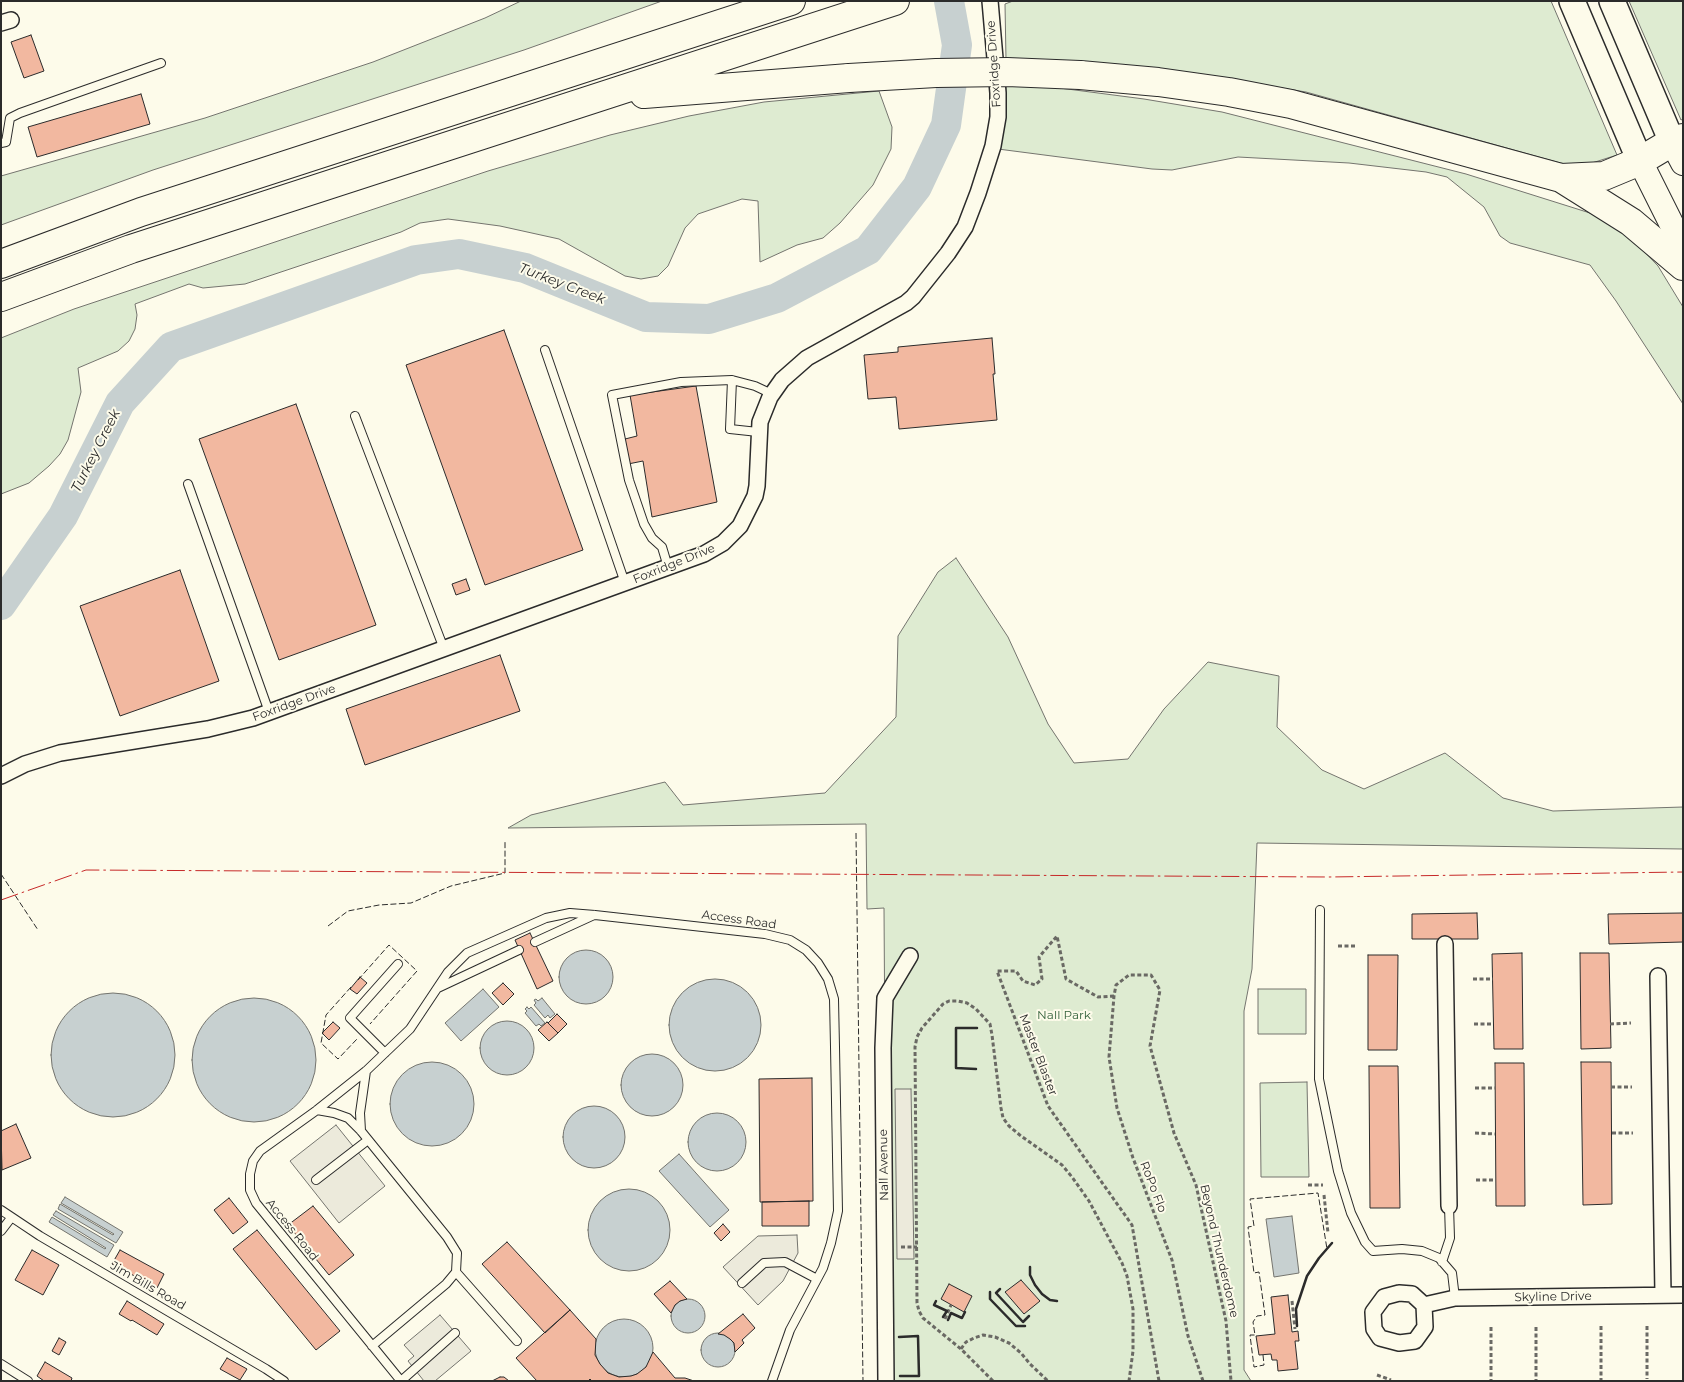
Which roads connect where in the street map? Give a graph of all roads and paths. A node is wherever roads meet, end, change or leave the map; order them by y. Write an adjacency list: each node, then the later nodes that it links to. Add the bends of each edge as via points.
1 (729, 1): 7 (highway)
2 (791, 1): 7 (highway)
3 (895, 1): 9 (highway)
4 (990, 1): 20 (street, Foxridge Drive, via 998,117 993,146 965,226 913,297 894,311 807,358 789,372)
5 (1572, 1): 12 (highway)
6 (1612, 1): 11 (highway)
7 (653, 47): 15 (highway, via 150,209)
8 (161, 64): 10 (lane, via 10,118 6,142)
9 (602, 97): 13 (highway, bridge, via 936,72 1080,75 1193,86 1291,104); 17 (highway, via 131,249)
10 (1, 144)
11 (1679, 148): 12 (highway)
12 (1640, 161): 13 (highway, via 1604,176); 14 (main road)
13 (1561, 178): 16 (highway, via 1631,222)
14 (1683, 247)
15 (1, 264)
16 (1683, 266)
17 (1, 297)
18 (545, 350): 25 (lane)
19 (732, 380): 20 (lane); 22 (lane, via 730,429); 24 (lane, via 681,382 612,395 629,480 644,524 662,547)
20 (772, 394): 22 (street, Foxridge Drive)
21 (356, 416): 26 (lane)
22 (758, 432): 24 (street, Foxridge Drive, via 757,486 740,526 714,550)
23 (188, 484): 27 (lane)
24 (668, 567): 25 (street, Foxridge Drive)
25 (625, 583): 26 (street, Foxridge Drive)
26 (444, 649): 27 (street, Foxridge Drive)
27 (269, 712): 28 (street, Foxridge Drive, via 214,727 49,756)
28 (1, 776)
29 (1320, 910): 71 (lane, via 1319,1079 1338,1171 1351,1213 1372,1251 1422,1251)
30 (595, 915): 31 (lane); 41 (lane, Access Road, via 570,913 546,918 467,953 448,972); 73 (lane, Access Road, via 726,929 790,940 806,950 828,979 834,1000 838,1211 831,1243)
31 (535, 942)
32 (1445, 944): 66 (street)
33 (1338, 946): 34 (path)
34 (1357, 946)
35 (519, 950): 41 (lane)
36 (910, 956): 101 (street, Nall Avenue, via 885,998)
37 (398, 964): 47 (lane, via 350,1018)
38 (1658, 976): 75 (street)
39 (1473, 979): 40 (path)
40 (1493, 979)
41 (438, 988): 47 (lane, Access Road, via 410,1029)
42 (1114, 996): 105 (path, Master Blaster, via 1098,997 1066,979 1057,936 1039,957 1042,979 1035,985 1023,981 1016,971 997,971 1048,1106 1132,1225); 106 (path, RoPo Flo, via 1109,1057 1117,1108 1172,1260 1188,1336); 107 (path, Beyond Thunderdome, via 1116,985 1129,975 1151,975 1160,990 1150,1046 1174,1133 1196,1185 1226,1321)
43 (1631, 1023): 46 (path)
44 (1474, 1024): 45 (path)
45 (1494, 1024)
46 (1610, 1024)
47 (385, 1053): 48 (lane, Access Road)
48 (366, 1071): 53 (lane, Access Road); 54 (lane)
49 (1611, 1087): 50 (path)
50 (1632, 1087)
51 (1475, 1088): 52 (path)
52 (1495, 1088)
53 (317, 1110): 54 (lane, via 348,1118); 89 (lane, Access Road, via 260,1151 253,1161 250,1190 256,1203)
54 (361, 1131): 59 (lane)
55 (1475, 1133): 58 (path)
56 (1612, 1133): 57 (path)
57 (1632, 1133)
58 (1495, 1134)
59 (368, 1140): 60 (lane); 72 (lane, via 447,1237 457,1253)
60 (316, 1180)
61 (1476, 1180): 62 (path)
62 (1496, 1180)
63 (1323, 1185): 64 (path)
64 (1308, 1186)
65 (1324, 1195): 70 (path)
66 (1449, 1206): 71 (lane, via 1450,1238)
67 (1, 1210): 68 (lane, Jim Bills Road)
68 (11, 1218): 69 (lane); 98 (lane, Jim Bills Road)
69 (1, 1231)
70 (1328, 1233)
71 (1442, 1262): 77 (lane, via 1452,1273)
72 (456, 1272): 88 (lane); 89 (lane)
73 (817, 1279): 74 (lane, via 785,1262 764,1263); 100 (lane, Access Road, via 790,1330)
74 (742, 1282)
75 (1663, 1295): 76 (street, Skyline Drive); 77 (street, Skyline Drive)
76 (1683, 1295)
77 (1455, 1298): 80 (street, Skyline Drive)
78 (1292, 1301): 86 (path)
79 (951, 1305): 81 (path)
80 (1424, 1305)
81 (946, 1319)
82 (1601, 1326): 96 (path)
83 (1647, 1326): 93 (path)
84 (1491, 1327): 108 (path)
85 (1536, 1327): 95 (path)
86 (1295, 1329)
87 (455, 1333): 99 (lane)
88 (517, 1340)
89 (372, 1346): 99 (lane, Access Road)
90 (961, 1349): 102 (path); 103 (path, via 966,1342 983,1335 1009,1342); 104 (path, via 918,1311 915,1047 922,1028 949,1001 967,1003 976,1008 990,1024 1004,1118 1009,1126 1062,1165 1072,1177 1089,1201 1122,1263 1133,1309)
91 (1, 1364): 97 (lane)
92 (1377, 1374): 94 (path)
93 (1647, 1379)
94 (1391, 1380)
95 (1536, 1380)
96 (1601, 1380)
97 (28, 1381)
98 (284, 1381)
99 (401, 1381)
100 (772, 1381)
101 (886, 1381)
102 (993, 1381)
103 (1048, 1381)
104 (1129, 1381)
105 (1159, 1381)
106 (1204, 1381)
107 (1231, 1381)
108 (1491, 1381)

